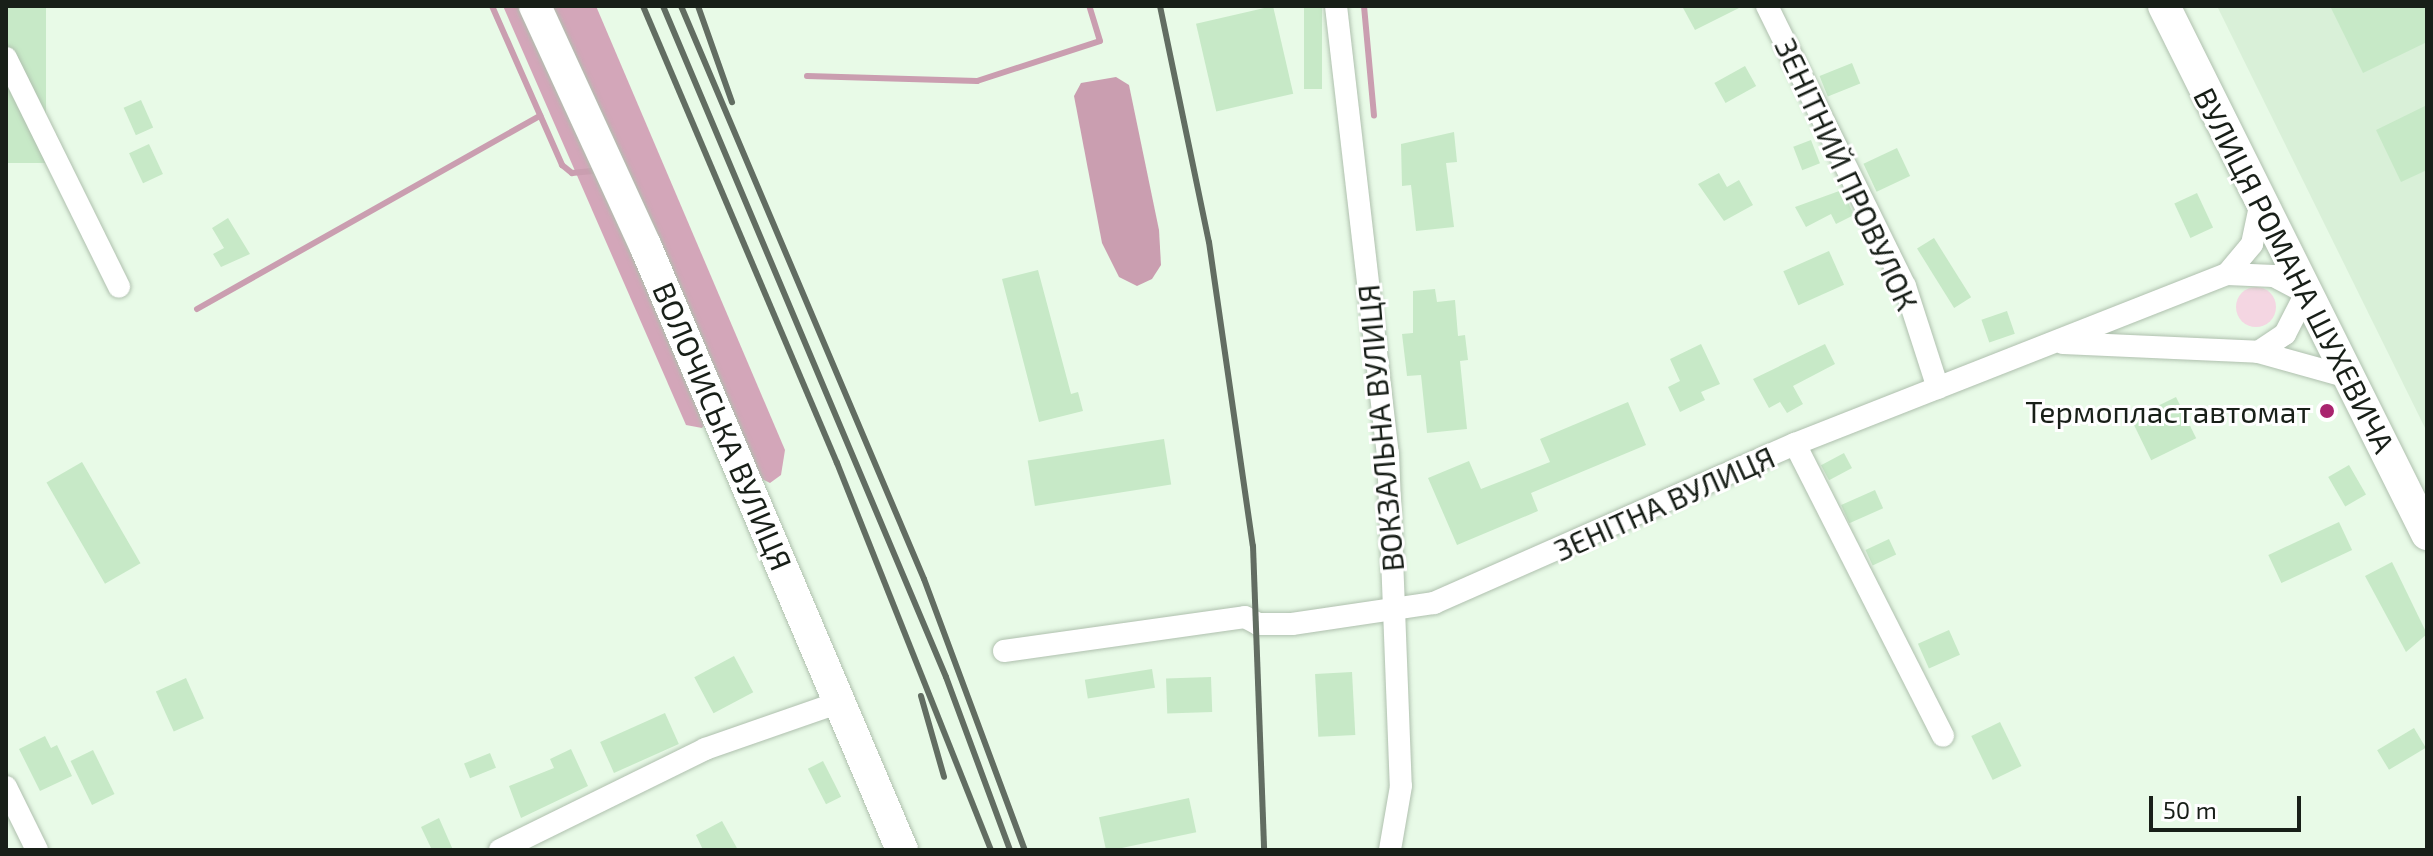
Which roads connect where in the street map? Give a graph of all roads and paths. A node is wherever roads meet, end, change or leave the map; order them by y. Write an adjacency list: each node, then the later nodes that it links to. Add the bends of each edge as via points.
1 (535, 6): 18 (main road, ВОЛОЧИСЬКА ВУЛИЦЯ, via 645,245)
2 (1336, 6): 16 (street, ВОКЗАЛЬНА ВУЛИЦЯ, via 1388,453)
3 (1767, 6): 13 (street, ЗЕНІТНИЙ ПРОВУЛОК, via 1905,286)
4 (2164, 6): 6 (main road, ВУЛИЦЯ РОМАНА ШУХЕВИЧА)
5 (6, 58): 8 (street)
6 (2260, 205): 7 (street, ЗЕНІТНА ВУЛИЦЯ, via 2252,244); 9 (main road, ВУЛИЦЯ РОМАНА ШУХЕВИЧА)
7 (2227, 274): 9 (street, via 2274,276); 10 (street, ЗЕНІТНА ВУЛИЦЯ)
8 (119, 287)
9 (2306, 293): 11 (street, via 2285,334); 12 (main road, ВУЛИЦЯ РОМАНА ШУХЕВИЧА)
10 (2053, 343): 11 (street); 13 (street, ЗЕНІТНА ВУЛИЦЯ)
11 (2258, 352): 12 (street)
12 (2348, 377): 15 (main road, ВУЛИЦЯ РОМАНА ШУХЕВИЧА)
13 (1938, 388): 14 (street, ЗЕНІТНА ВУЛИЦЯ)
14 (1795, 444): 16 (street, ЗЕНІТНА ВУЛИЦЯ, via 1475,587); 19 (street)
15 (2427, 534)
16 (1395, 611): 17 (street, ЗЕНІТНА ВУЛИЦЯ, via 1292,624 1245,617); 24 (street, ВОКЗАЛЬНА ВУЛИЦЯ, via 1401,786)
17 (1004, 651)
18 (840, 702): 22 (street, via 705,749); 23 (main road, ВОЛОЧИСЬКА ВУЛИЦЯ)
19 (1943, 736)
20 (6, 787): 21 (street)
21 (37, 850)
22 (500, 850)
23 (902, 850)
24 (1390, 850)

